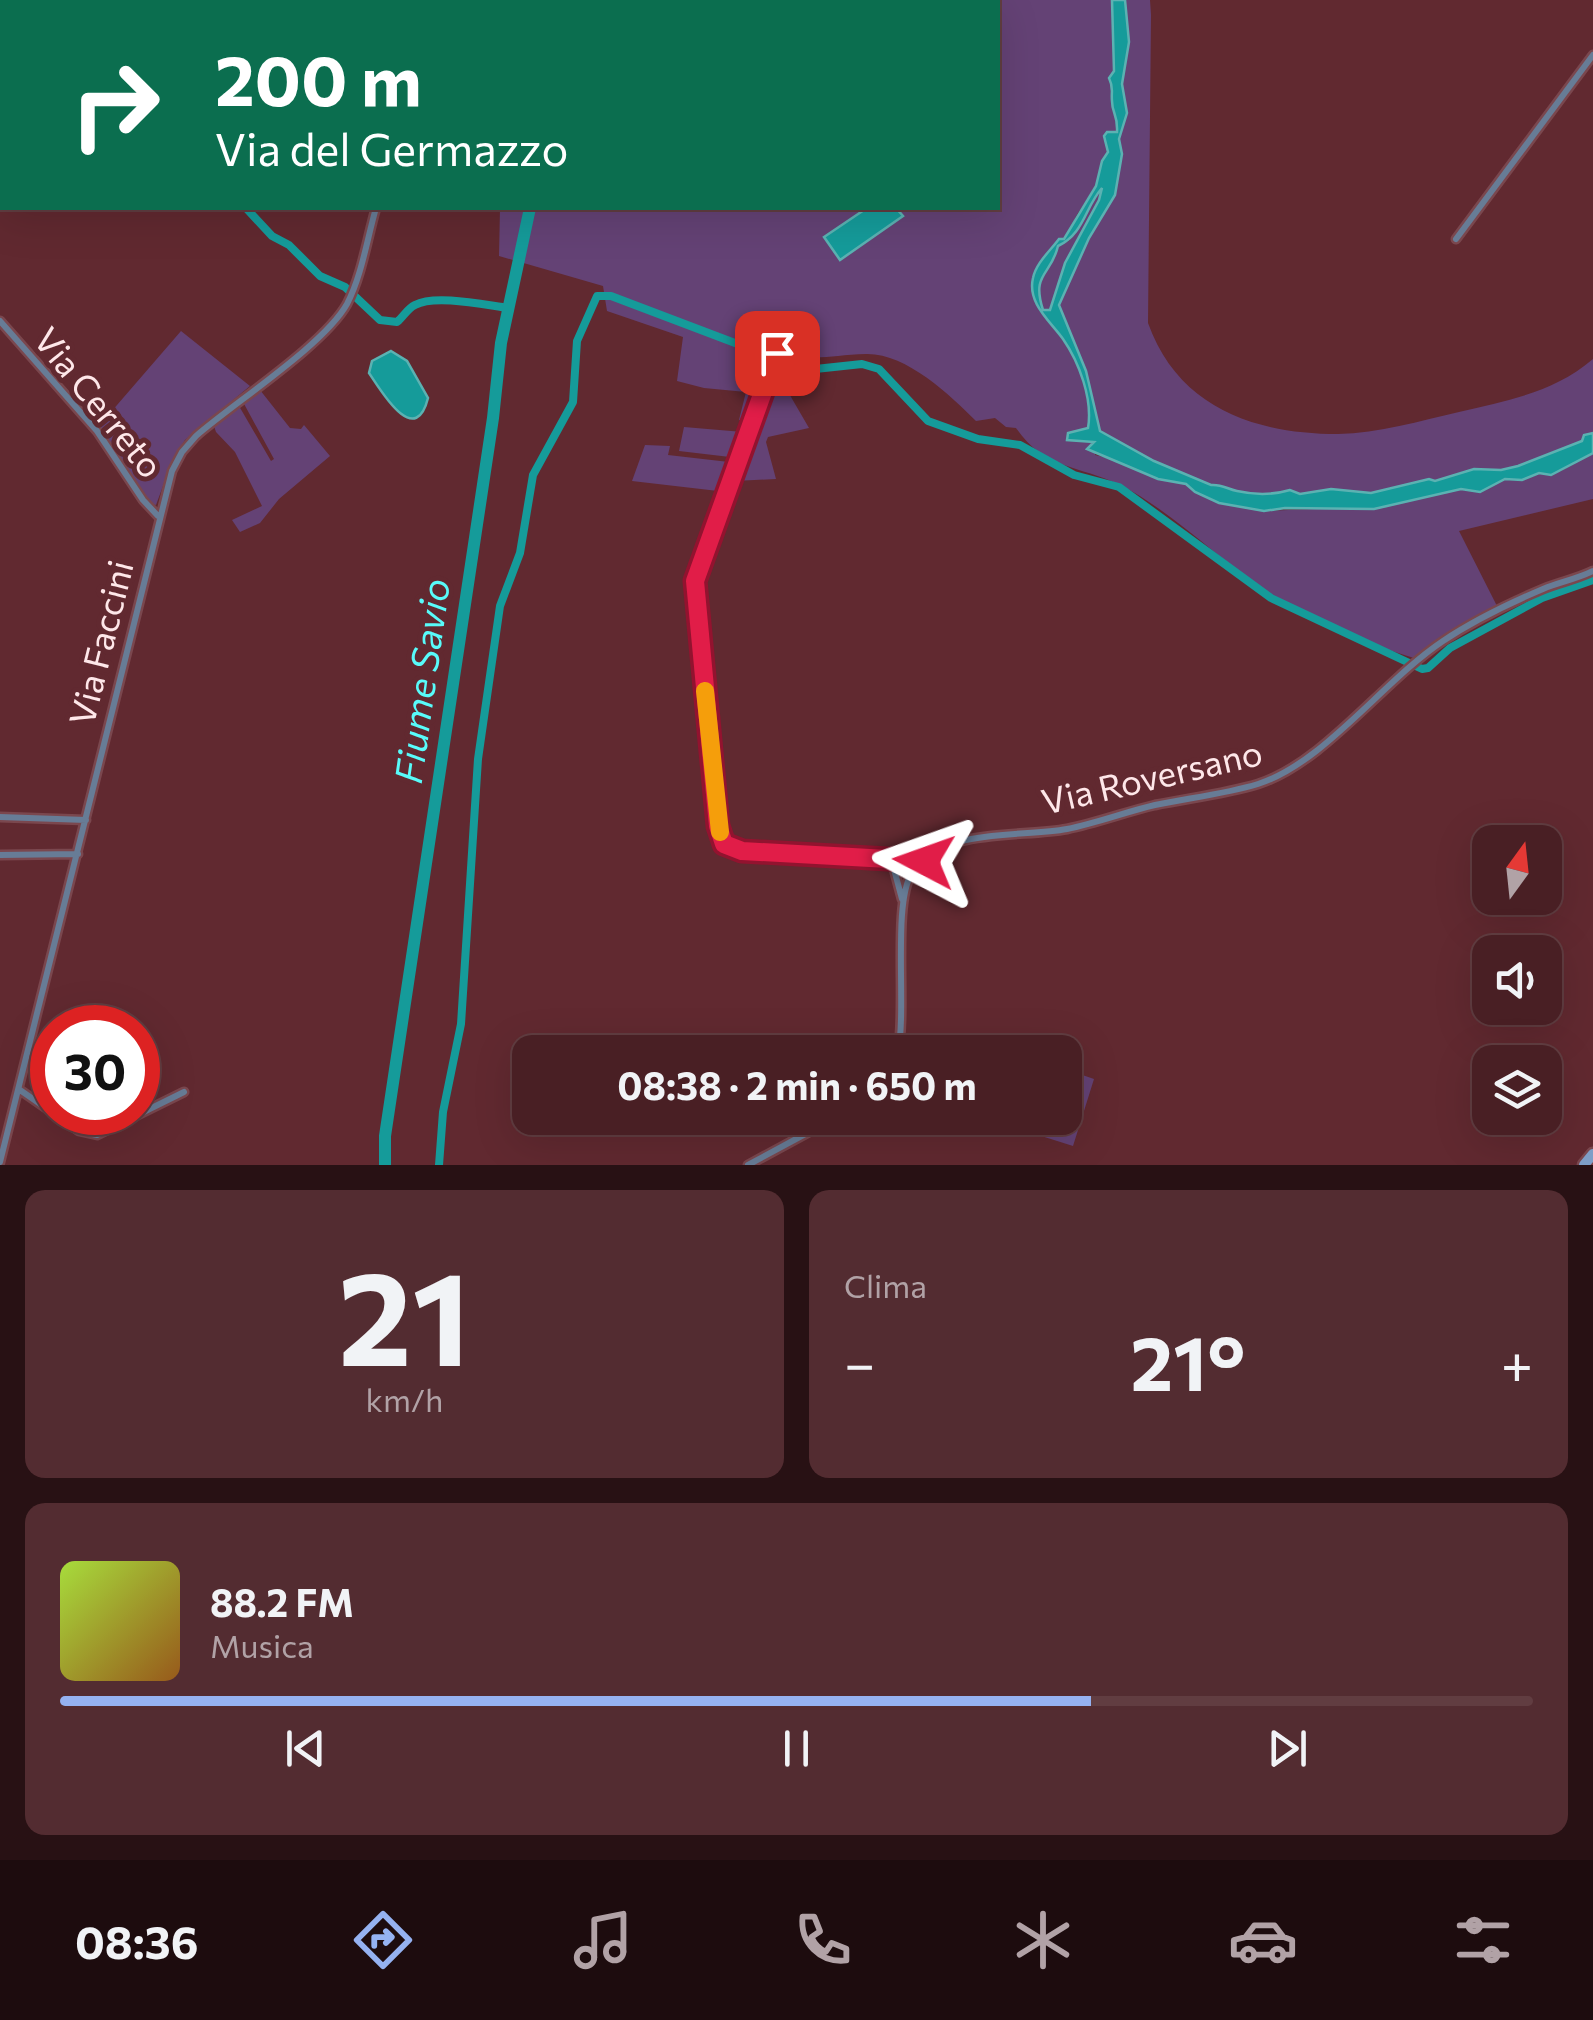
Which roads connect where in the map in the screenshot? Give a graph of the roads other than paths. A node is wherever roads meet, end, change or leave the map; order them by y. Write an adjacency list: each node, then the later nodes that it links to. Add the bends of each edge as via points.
1 (1593, 55): 3 (street)
2 (375, 210): 6 (street, Via Faccini, via 348,302 315,340 182,452)
3 (1456, 239)
4 (0, 321): 6 (street, Via Cerreto, via 97,431)
5 (777, 353): 12 (street, via 695,581 718,826 724,844 742,851)
6 (158, 516): 9 (street, Via Faccini)
7 (1589, 573): 13 (street, Via Roversano, via 1444,640 1314,752 1259,784 1066,829 967,840)
8 (0, 818): 9 (street)
9 (86, 820): 10 (street, Via Faccini)
10 (78, 854): 11 (street); 16 (street, Via Faccini)
11 (0, 855)
12 (891, 858): 13 (street); 14 (street)
13 (924, 861): 14 (street)
14 (902, 900): 15 (street)
15 (900, 1035)
16 (20, 1090): 17 (street, via 90,1135); 20 (street, Via Faccini)
17 (184, 1092)
18 (804, 1135): 21 (street)
19 (1593, 1154): 22 (street)
20 (0, 1162)
21 (748, 1165)
22 (1584, 1165)

